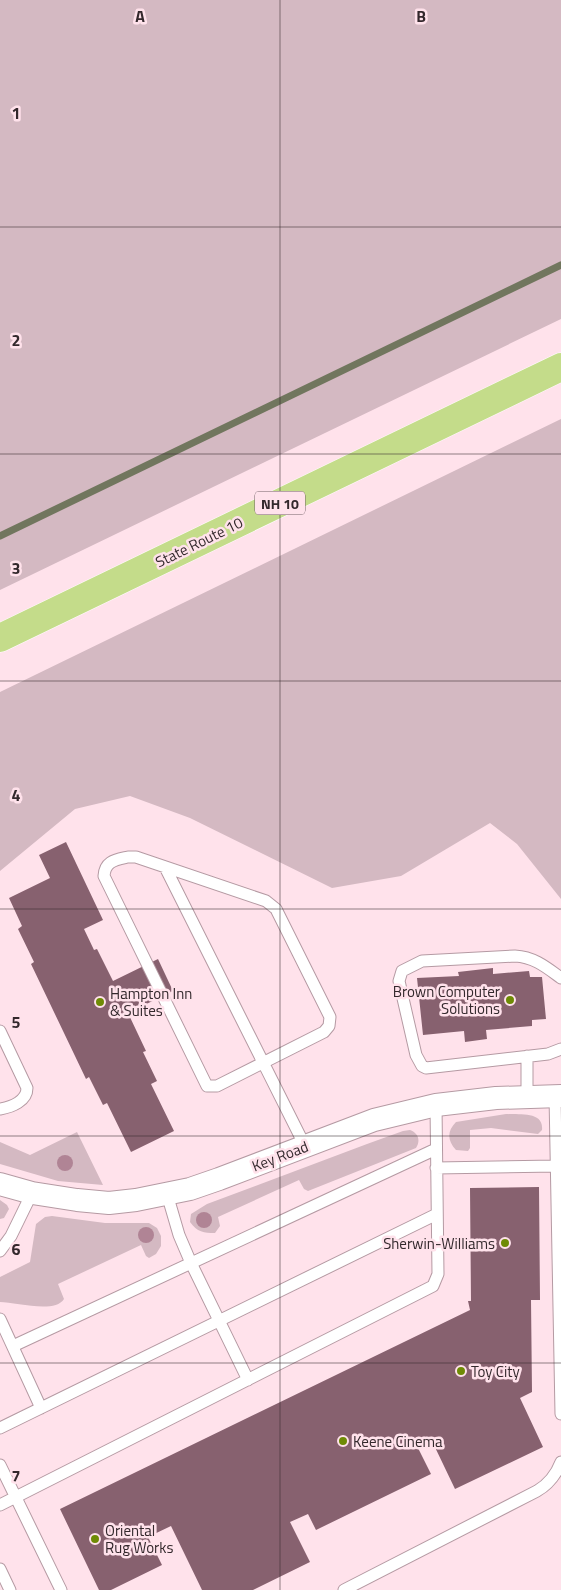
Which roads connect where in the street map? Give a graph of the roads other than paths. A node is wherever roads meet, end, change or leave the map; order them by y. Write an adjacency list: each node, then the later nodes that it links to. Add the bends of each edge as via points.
1 (561, 367): 2 (highway, State Route 10 / NH 10)
2 (0, 638)
3 (165, 866): 8 (lane); 8 (lane, via 266,901 282,918 330,1016 329,1026 324,1032); 8 (lane, via 136,857 114,860 104,869 104,876 207,1086 216,1086)
4 (561, 978): 7 (lane, via 527,956 422,961 402,971 399,976 416,1055 422,1066)
5 (0, 1031): 12 (lane, via 27,1088 23,1100)
6 (561, 1049): 7 (lane)
7 (527, 1056): 10 (lane)
8 (263, 1062): 13 (lane)
9 (558, 1096): 10 (street, Key Road); 15 (lane)
10 (526, 1097): 11 (street, Key Road)
11 (436, 1105): 13 (street, Key Road, via 374,1120); 14 (lane)
12 (0, 1109)
13 (305, 1146): 19 (street, Key Road, via 219,1179)
14 (436, 1149): 16 (lane); 23 (lane)
15 (556, 1166): 16 (lane); 29 (lane)
16 (436, 1168): 20 (lane)
17 (0, 1184): 18 (street, Key Road)
18 (32, 1193): 19 (street, Key Road, via 108,1204); 21 (lane)
19 (167, 1194): 23 (lane)
20 (437, 1214): 25 (lane); 27 (lane, via 438,1274 433,1286)
21 (5, 1234): 22 (lane)
22 (0, 1251)
23 (191, 1263): 25 (lane); 26 (lane)
24 (0, 1319): 26 (lane)
25 (219, 1320): 27 (lane); 28 (lane)
26 (13, 1346): 28 (lane)
27 (248, 1380): 33 (lane)
28 (41, 1408): 30 (lane)
29 (561, 1414)
30 (0, 1428)
31 (561, 1462): 38 (lane, via 547,1486)
32 (0, 1465): 33 (lane)
33 (15, 1496): 34 (lane); 37 (lane)
34 (0, 1505)
35 (0, 1570): 36 (lane)
36 (10, 1590)
37 (61, 1590)
38 (344, 1590)

